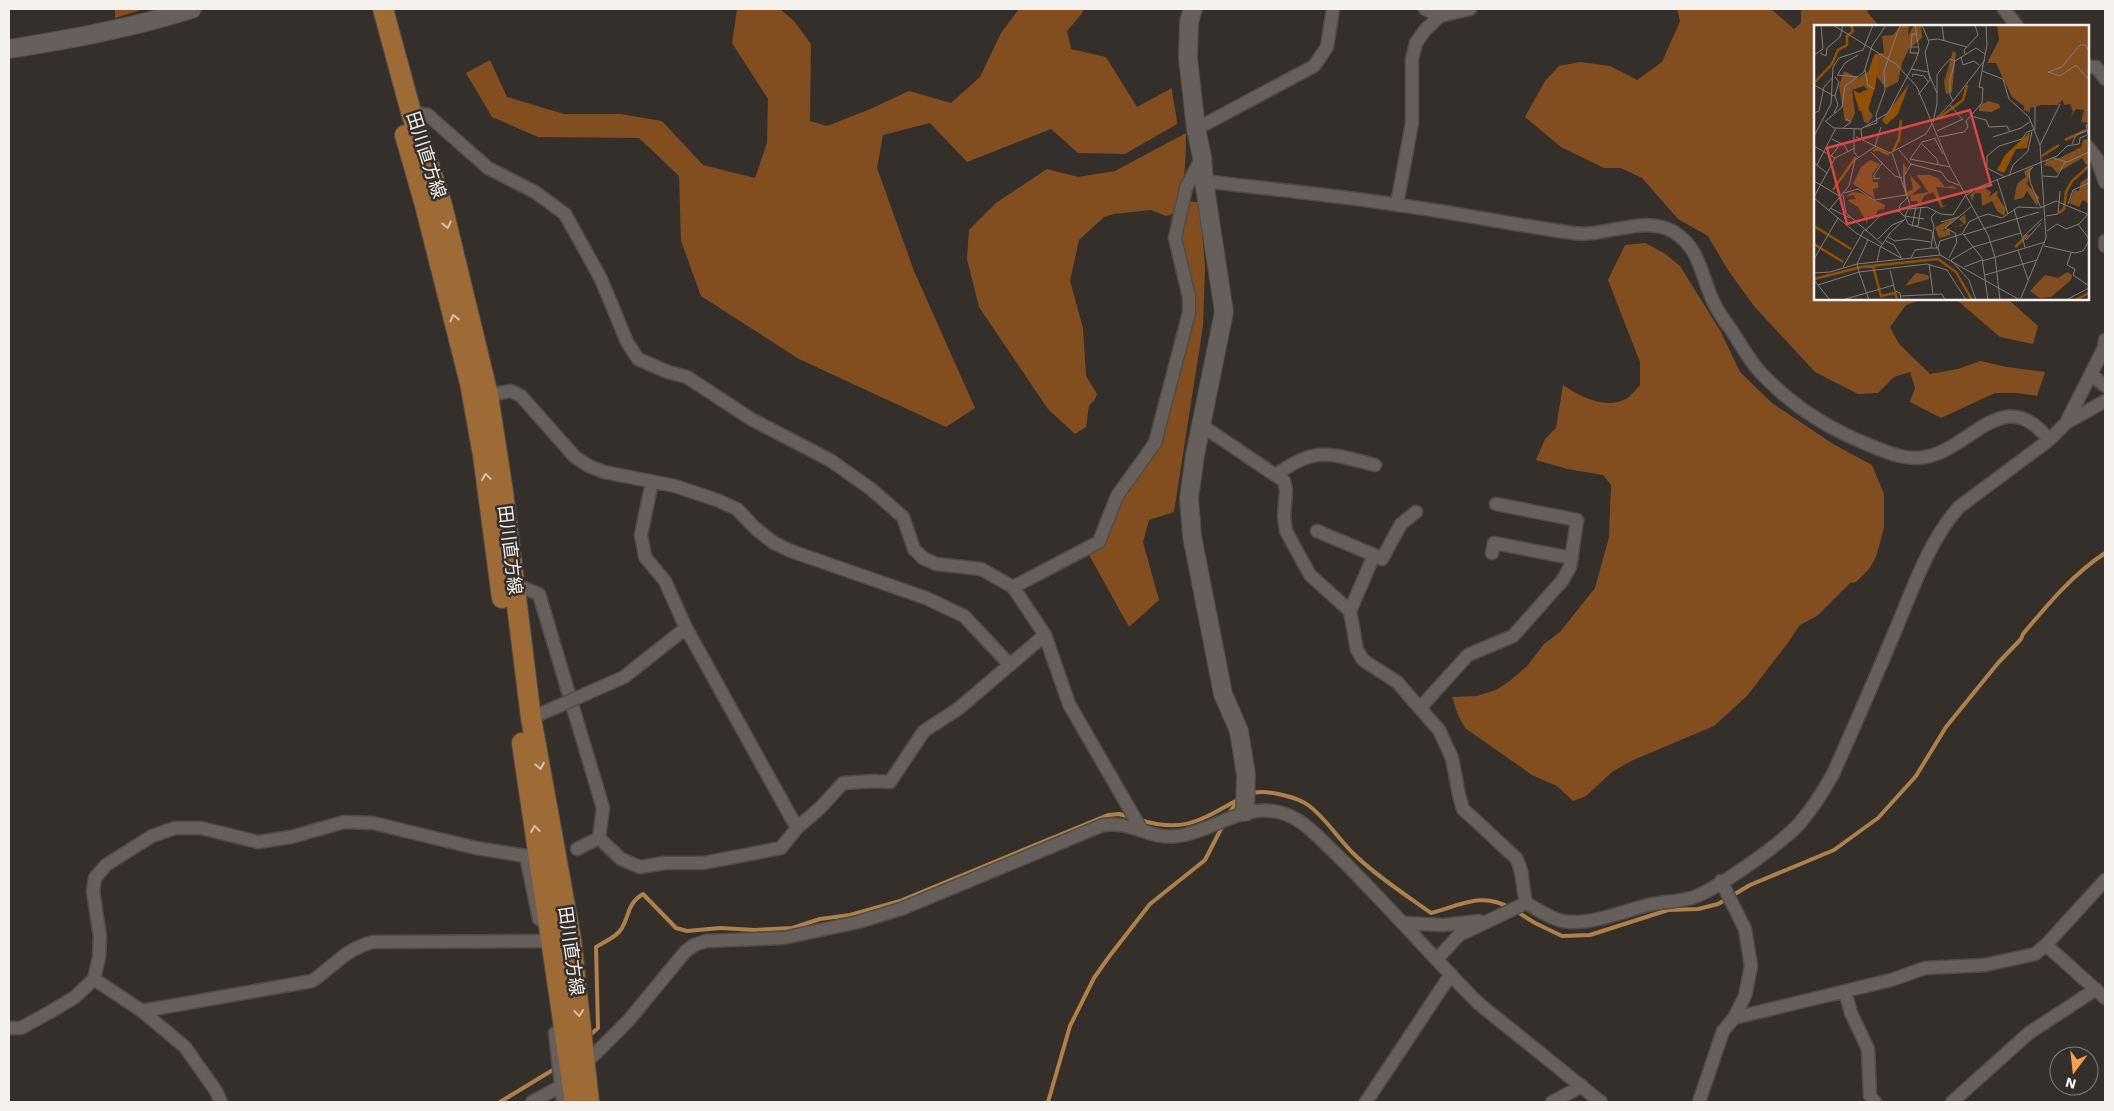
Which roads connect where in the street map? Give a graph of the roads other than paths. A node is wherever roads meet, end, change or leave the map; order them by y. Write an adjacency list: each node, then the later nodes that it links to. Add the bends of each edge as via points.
1 (192, 9): 11 (street, via 87,36)
2 (369, 9): 74 (main road, 田川直方線, one-way to 2, via 470,383 426,205)
3 (383, 9): 14 (main road, 田川直方線)
4 (1193, 9): 15 (street, via 1189,22 1188,58)
5 (1333, 9): 15 (street, via 1327,47 1314,66)
6 (1425, 9): 9 (street)
7 (1470, 9): 9 (street)
8 (2004, 9): 10 (street)
9 (1440, 16): 20 (street, via 1424,30 1412,59 1412,123)
10 (2017, 25)
11 (9, 49)
12 (2089, 67): 13 (street, via 2096,67)
13 (2105, 79)
14 (411, 112): 26 (main road, 田川直方線, one-way to 26, via 442,205); 41 (street, via 428,115 488,168 535,192 565,214 601,279 627,342 638,359 687,377 751,419 830,460 903,517 914,549 923,558 936,564 981,569)
15 (1196, 129): 17 (street)
16 (2089, 148): 19 (street, via 2097,159)
17 (1202, 157): 18 (street); 41 (street, via 1186,188 1175,238 1189,297 1188,313 1155,443 1117,496 1099,542)
18 (1204, 181): 20 (street); 29 (street, via 1224,312)
19 (2105, 182)
20 (1397, 204): 30 (street, via 1576,234 1656,225 1685,240 1698,258 1714,303 1758,370 1782,393 1836,430 1879,449 1918,458 1932,456 1948,448 1980,426 2012,417 2029,420)
21 (2105, 241): 22 (street)
22 (2105, 246)
23 (2105, 340): 24 (street)
24 (2091, 374): 25 (street); 28 (street)
25 (2105, 386)
26 (488, 395): 33 (street, via 512,391 521,396 575,457 589,466); 40 (main road, 田川直方線)
27 (2105, 401): 28 (street)
28 (2066, 423): 30 (street)
29 (1201, 425): 32 (street); 48 (street, via 1189,498 1192,536 1223,694 1239,732)
30 (2049, 440): 54 (street, via 1959,508 1948,520 1935,540 1833,774 1818,800 1798,825)
31 (1375, 465): 32 (street, via 1329,453 1291,464)
32 (1276, 475): 42 (street, via 1284,480 1286,490 1286,531 1310,575)
33 (652, 482): 43 (street, via 641,535 642,546 645,557 665,581); 45 (street, via 696,491 717,500 737,509 774,543 791,551 926,598 964,616)
34 (1496, 504): 39 (street, via 1577,520)
35 (1416, 512): 38 (street, via 1401,524 1382,559)
36 (1317, 530): 38 (street)
37 (1492, 553): 39 (street, via 1494,543)
38 (1374, 555): 42 (street)
39 (1572, 558): 46 (street, via 1562,581 1512,636 1468,655)
40 (514, 584): 47 (main road, 田川直方線); 51 (street, via 539,594 603,808)
41 (1013, 587): 44 (street)
42 (1350, 611): 46 (street, via 1357,650 1363,660 1397,682)
43 (686, 628): 47 (street, bridge, via 624,677); 49 (street)
44 (1045, 635): 45 (street); 50 (street, via 1069,704)
45 (1010, 664): 49 (street, via 958,709 924,731 890,782 843,783)
46 (1420, 708): 55 (street, via 1439,730 1452,758 1463,809 1516,858 1522,868)
47 (531, 718): 68 (main road, 田川直方線, one-way to 68, via 570,939)
48 (1246, 809): 50 (street, via 1195,832 1176,836); 57 (street, via 1282,813 1299,819)
49 (797, 828): 51 (street, via 781,848 703,863 640,867 621,859)
50 (1141, 829): 68 (street, via 1117,823 1103,825 901,909 858,922 783,938 706,941 694,945 628,1022)
51 (599, 838): 52 (street)
52 (577, 849)
53 (2105, 880): 59 (street)
54 (1723, 885): 55 (street, via 1695,897 1661,901 1605,917 1570,922); 66 (street, via 1745,929 1751,966 1745,996)
55 (1523, 904): 56 (street)
56 (1489, 920): 57 (street, via 1443,925); 60 (street, via 1459,935)
57 (1403, 923): 60 (street)
58 (545, 941): 62 (street, via 537,912 530,855 467,846 373,823 344,822 291,837 258,842 201,828 175,828 152,836 106,865 95,878 93,891 100,937); 65 (street, via 373,942 356,947 312,981); 69 (street)
59 (2046, 945): 63 (street, via 2035,954 1985,965 1925,968); 64 (street)
60 (1437, 959): 61 (street)
61 (1451, 974): 70 (street, via 1477,1002); 76 (street)
62 (94, 979): 65 (street); 67 (street, via 75,997 21,1028)
63 (1844, 991): 66 (street); 80 (street, via 1868,1049 1870,1096)
64 (2101, 993): 81 (street, via 2029,1033)
65 (142, 1011): 71 (street, via 185,1047)
66 (1734, 1018): 79 (street, via 1723,1031)
67 (9, 1030)
68 (585, 1064): 75 (main road, 田川直方線)
69 (561, 1086): 72 (street); 73 (street)
70 (1582, 1086): 77 (street); 78 (street)
71 (221, 1102)
72 (532, 1102)
73 (563, 1102)
74 (575, 1102)
75 (589, 1102)
76 (1366, 1102)
77 (1552, 1102)
78 (1601, 1102)
79 (1699, 1102)
80 (1875, 1102)
81 (1952, 1102)

